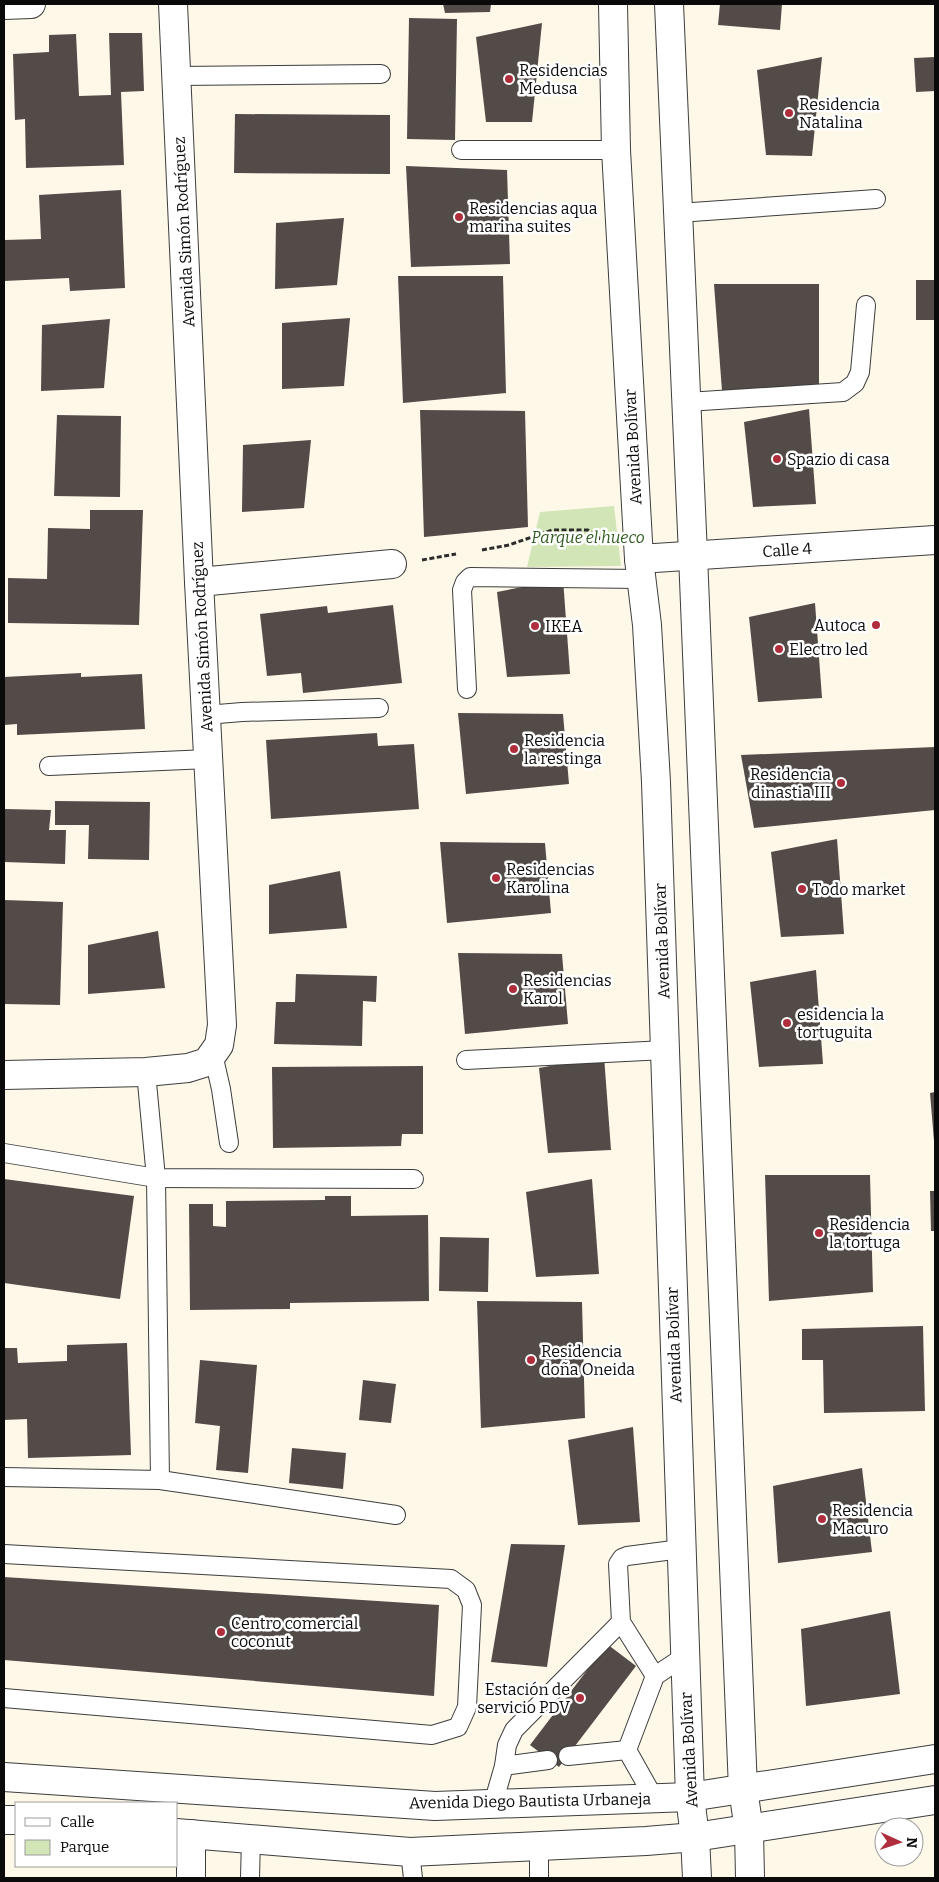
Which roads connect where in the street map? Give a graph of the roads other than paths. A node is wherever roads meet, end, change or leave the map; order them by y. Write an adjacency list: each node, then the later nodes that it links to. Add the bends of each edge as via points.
1 (31, 4): 5 (street)
2 (173, 4): 7 (street, Avenida Simón Rodríguez)
3 (613, 4): 9 (street, Avenida Bolívar)
4 (668, 4): 11 (street)
5 (4, 5)
6 (381, 74): 7 (lane)
7 (177, 76): 18 (street, Avenida Simón Rodríguez)
8 (461, 150): 9 (lane)
9 (616, 150): 17 (street, Avenida Bolívar)
10 (876, 199): 11 (lane)
11 (678, 213): 13 (street)
12 (866, 305): 13 (lane, via 860,372 855,383 843,392)
13 (686, 402): 15 (street)
14 (935, 540): 15 (street, Calle 4)
15 (693, 555): 17 (street, Calle 4); 48 (street)
16 (392, 564): 18 (street)
17 (640, 569): 19 (lane, via 470,577 462,590); 24 (street, Avenida Bolívar, via 656,782)
18 (199, 582): 21 (street, Avenida Simón Rodríguez)
19 (467, 689)
20 (379, 708): 21 (lane)
21 (206, 715): 22 (street, Avenida Simón Rodríguez)
22 (208, 759): 23 (lane); 25 (street, Avenida Simón Rodríguez, via 222,1025 219,1044)
23 (49, 766)
24 (665, 1050): 26 (lane); 36 (street, Avenida Bolívar)
25 (213, 1054): 27 (street, via 207,1062 188,1068); 29 (lane)
26 (466, 1060)
27 (146, 1072): 28 (street); 31 (lane)
28 (4, 1075)
29 (229, 1143)
30 (4, 1153): 31 (lane)
31 (156, 1178): 32 (lane); 34 (lane)
32 (414, 1179)
33 (4, 1477): 34 (lane)
34 (160, 1480): 35 (lane)
35 (396, 1515)
36 (681, 1549): 38 (lane, via 622,1558 618,1564); 39 (street, Avenida Bolívar)
37 (4, 1554): 41 (lane, via 451,1579 466,1590 472,1605 467,1707 458,1727 432,1735)
38 (621, 1622): 40 (lane); 46 (lane, via 514,1730 507,1745)
39 (685, 1656): 40 (lane); 49 (street, Avenida Bolívar)
40 (655, 1676): 42 (lane)
41 (4, 1698)
42 (627, 1750): 43 (lane); 50 (lane)
43 (568, 1756)
44 (935, 1759): 48 (street, Avenida Diego Bautista Urbaneja)
45 (548, 1760): 46 (lane)
46 (504, 1766): 52 (lane)
47 (4, 1777): 52 (street, Avenida Diego Bautista Urbaneja, via 435,1806)
48 (743, 1789): 49 (street, Avenida Diego Bautista Urbaneja); 53 (street)
49 (690, 1797): 50 (street, Avenida Diego Bautista Urbaneja); 55 (street, Avenida Bolívar)
50 (654, 1798): 52 (street, Avenida Diego Bautista Urbaneja)
51 (935, 1800): 53 (street)
52 (493, 1804)
53 (749, 1830): 55 (street); 63 (street)
54 (184, 1833): 56 (street); 59 (street)
55 (695, 1837): 57 (street); 62 (street, Avenida Bolívar)
56 (251, 1838): 58 (street); 60 (lane)
57 (539, 1846): 58 (street); 61 (lane)
58 (411, 1865)
59 (192, 1878)
60 (250, 1878)
61 (540, 1878)
62 (697, 1878)
63 (750, 1878)

